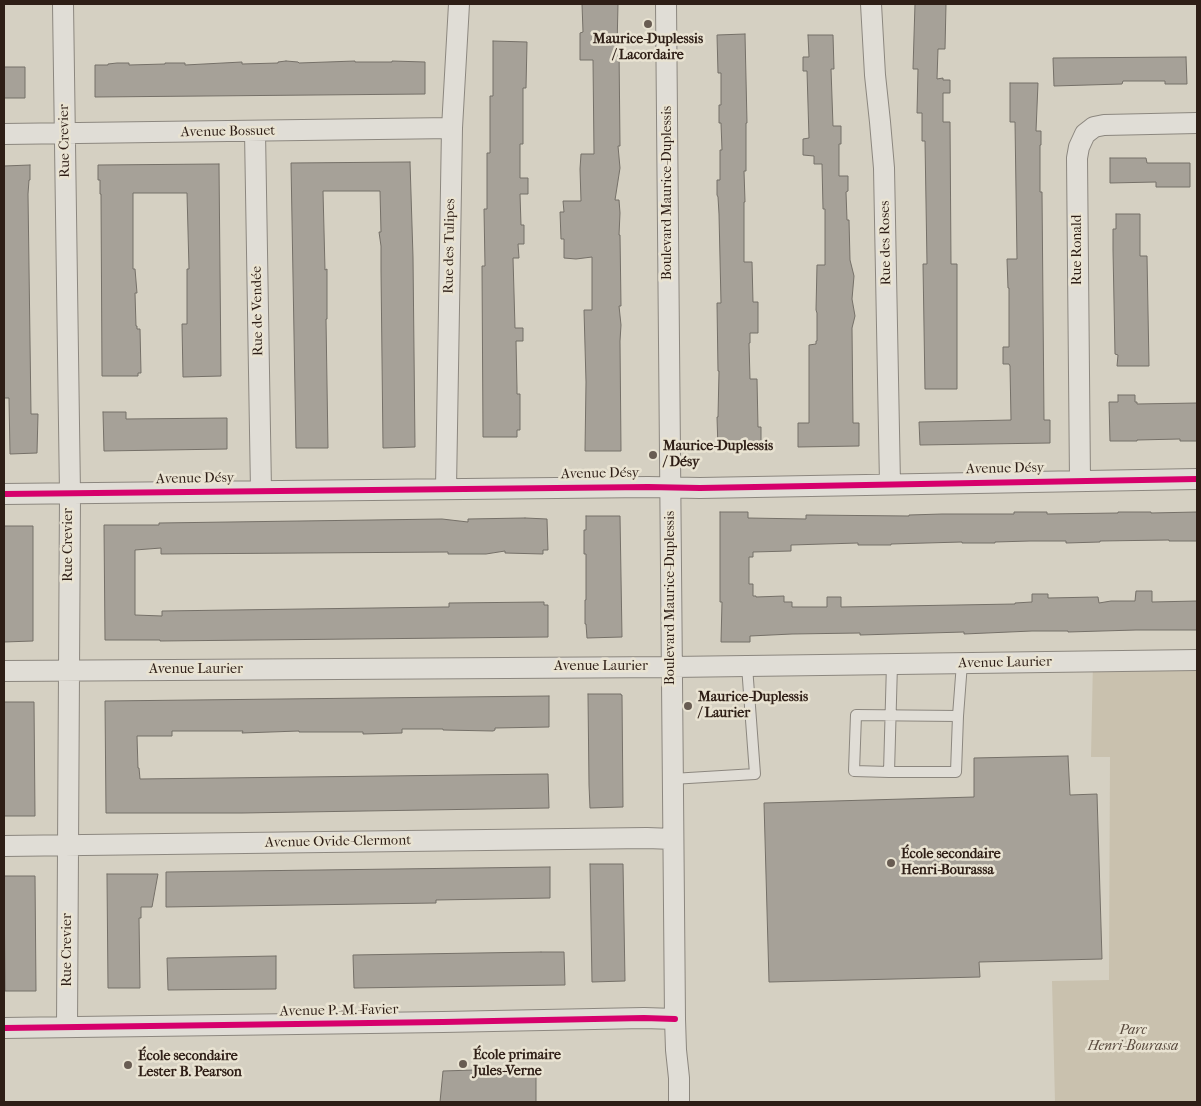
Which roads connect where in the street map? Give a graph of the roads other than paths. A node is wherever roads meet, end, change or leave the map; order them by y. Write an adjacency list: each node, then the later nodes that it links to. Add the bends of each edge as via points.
1 (63, 4): 9 (street, Rue Crevier)
2 (459, 4): 6 (street, Rue des Tulipes)
3 (666, 4): 13 (street, Boulevard Maurice-Duplessis)
4 (871, 4): 12 (street, Rue des Roses, via 884,168)
5 (1197, 123): 11 (street, Rue Ronald, via 1104,125 1086,134 1079,147)
6 (452, 128): 7 (street, Avenue Bossuet); 14 (street, Rue des Tulipes)
7 (254, 132): 9 (street, Avenue Bossuet); 15 (street, Rue de Vendée)
8 (4, 134): 9 (street, Avenue Bossuet)
9 (65, 134): 17 (street, Rue Crevier)
10 (1197, 479): 11 (street, Avenue Désy)
11 (1080, 481): 12 (street, Avenue Désy)
12 (890, 484): 13 (street, Avenue Désy)
13 (670, 487): 14 (street, Avenue Désy); 22 (street, Boulevard Maurice-Duplessis)
14 (446, 488): 15 (street, Avenue Désy)
15 (261, 491): 17 (street, Avenue Désy)
16 (4, 494): 17 (street, Avenue Désy)
17 (70, 494): 23 (street, Rue Crevier)
18 (1197, 660): 19 (street, Avenue Laurier)
19 (962, 663): 20 (street, Avenue Laurier); 26 (lane)
20 (892, 664): 21 (street, Avenue Laurier); 25 (lane)
21 (747, 666): 22 (street, Avenue Laurier); 28 (lane, via 756,774)
22 (672, 667): 23 (street, Avenue Laurier); 28 (street, Boulevard Maurice-Duplessis)
23 (69, 670): 24 (street, Avenue Laurier); 31 (street, Rue Crevier)
24 (4, 671)
25 (891, 715): 26 (lane); 27 (lane); 27 (lane, via 856,715 854,771)
26 (958, 716): 27 (lane, via 956,772)
27 (889, 772)
28 (672, 779): 29 (street, Boulevard Maurice-Duplessis)
29 (673, 839): 31 (street, Avenue Ovide-Clermont); 32 (street, Boulevard Maurice-Duplessis)
30 (4, 846): 31 (street, Avenue Ovide-Clermont)
31 (69, 846): 33 (street, Rue Crevier)
32 (675, 1020): 33 (street, Avenue P.-M.-Favier); 35 (street, Boulevard Maurice-Duplessis)
33 (67, 1027): 34 (street, Avenue P.-M.-Favier)
34 (4, 1028)
35 (679, 1102)

